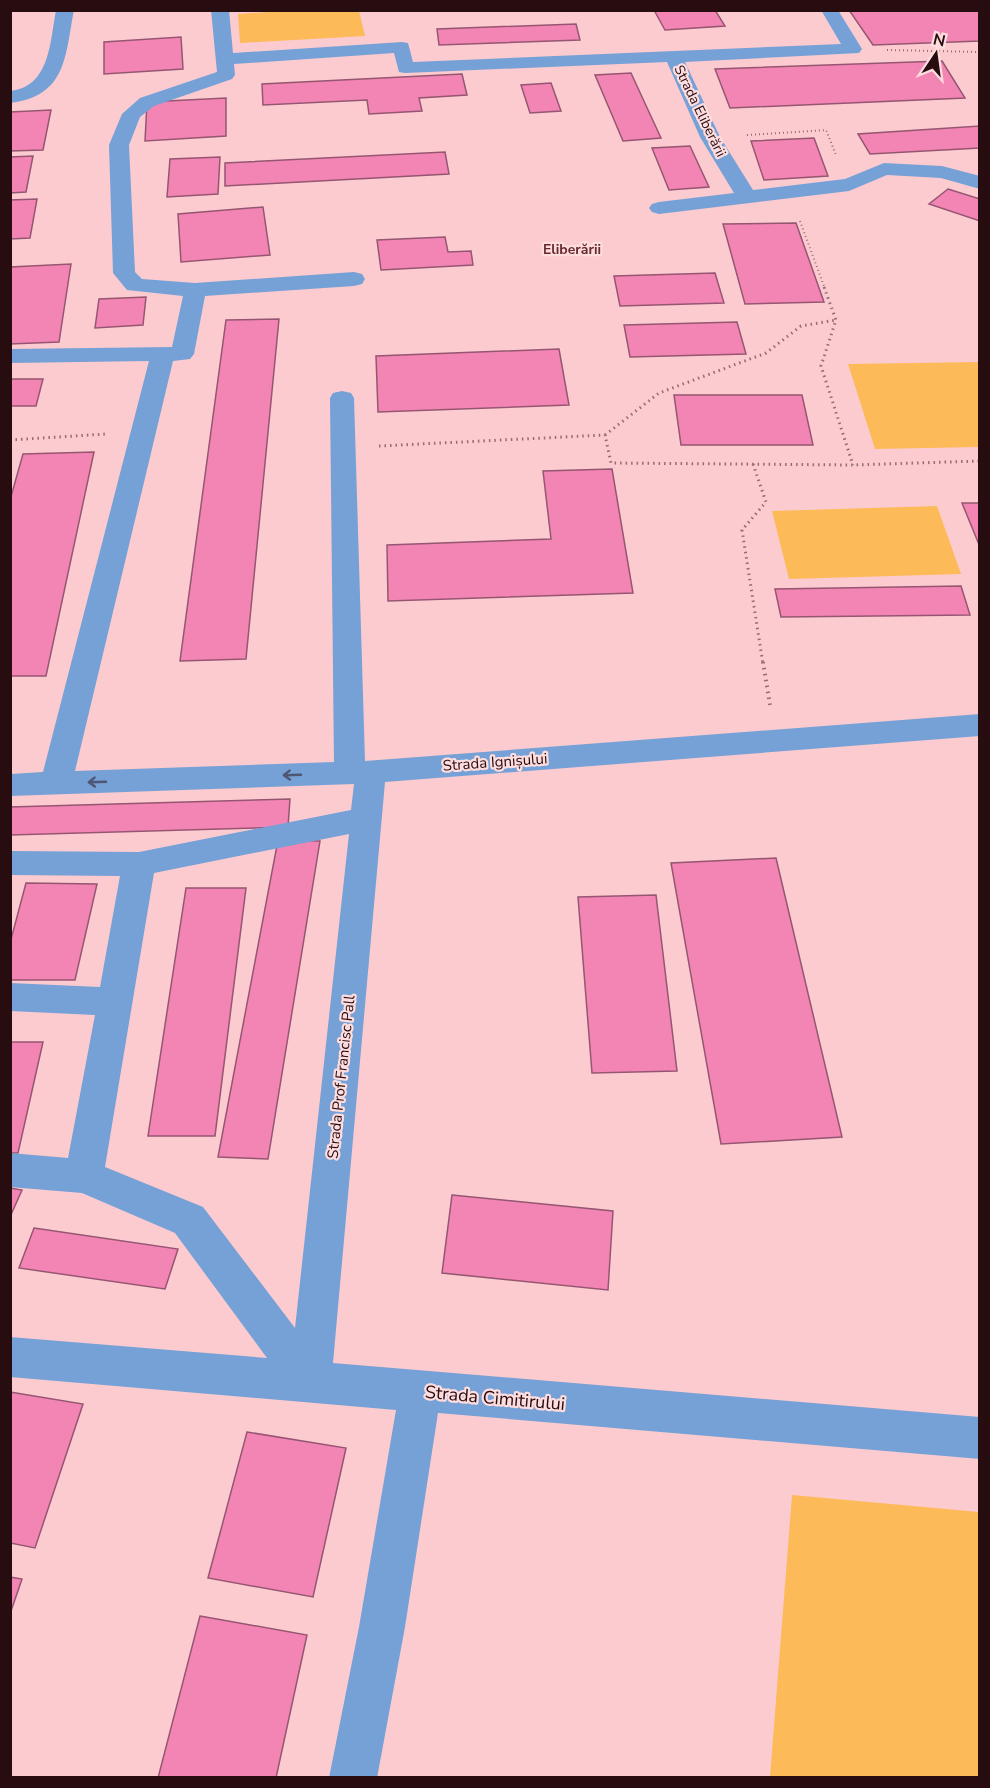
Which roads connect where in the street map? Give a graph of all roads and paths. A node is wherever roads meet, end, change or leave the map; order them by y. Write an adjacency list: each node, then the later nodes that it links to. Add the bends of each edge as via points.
1 (66, 10): 8 (street, via 47,80 23,96)
2 (220, 10): 7 (street)
3 (829, 10): 4 (street)
4 (853, 49): 5 (path); 6 (street)
5 (980, 52)
6 (673, 56): 7 (street, via 405,68 402,47); 10 (street, Strada Eliberării)
7 (225, 59): 15 (street, via 226,75 147,102 132,114 119,145 124,273 135,285)
8 (10, 97)
9 (826, 130): 10 (path)
10 (710, 137): 12 (street, Strada Eliberării)
11 (980, 183): 12 (street, via 942,172 885,169 849,185)
12 (746, 196): 13 (street); 16 (path, via 756,214 799,219)
13 (659, 208)
14 (354, 279): 15 (street)
15 (195, 290): 17 (street)
16 (836, 320): 21 (path, via 801,326 766,353 659,393); 26 (path, via 821,366)
17 (172, 354): 18 (street); 20 (street)
18 (10, 356)
19 (342, 398): 23 (street, Strada Prof Francisc Pall)
20 (146, 431): 22 (path); 30 (street)
21 (605, 435): 23 (path); 25 (path, via 611,463)
22 (10, 441)
23 (345, 448): 29 (street, Strada Prof Francisc Pall)
24 (980, 461): 26 (path)
25 (753, 464): 26 (path); 28 (path, via 766,502 742,530)
26 (854, 465)
27 (980, 725): 28 (street, Strada Ignișului)
28 (776, 741): 29 (street, Strada Ignișului)
29 (361, 772): 30 (street, Strada Ignișului, one-way to 30); 32 (street, Strada Prof Francisc Pall)
30 (56, 784): 31 (street, Strada Ignișului)
31 (10, 785)
32 (366, 819): 33 (street); 40 (street, Strada Prof Francisc Pall)
33 (139, 864): 34 (street); 36 (street)
34 (12, 868)
35 (10, 998): 36 (street)
36 (114, 1002): 38 (street)
37 (10, 1170): 38 (street)
38 (84, 1176): 40 (street, via 189,1220)
39 (10, 1356): 40 (street, Strada Cimitirului)
40 (310, 1382): 41 (street, Strada Cimitirului)
41 (420, 1391): 42 (street, Strada Cimitirului); 43 (street, via 382,1627)
42 (980, 1437)
43 (352, 1778)

